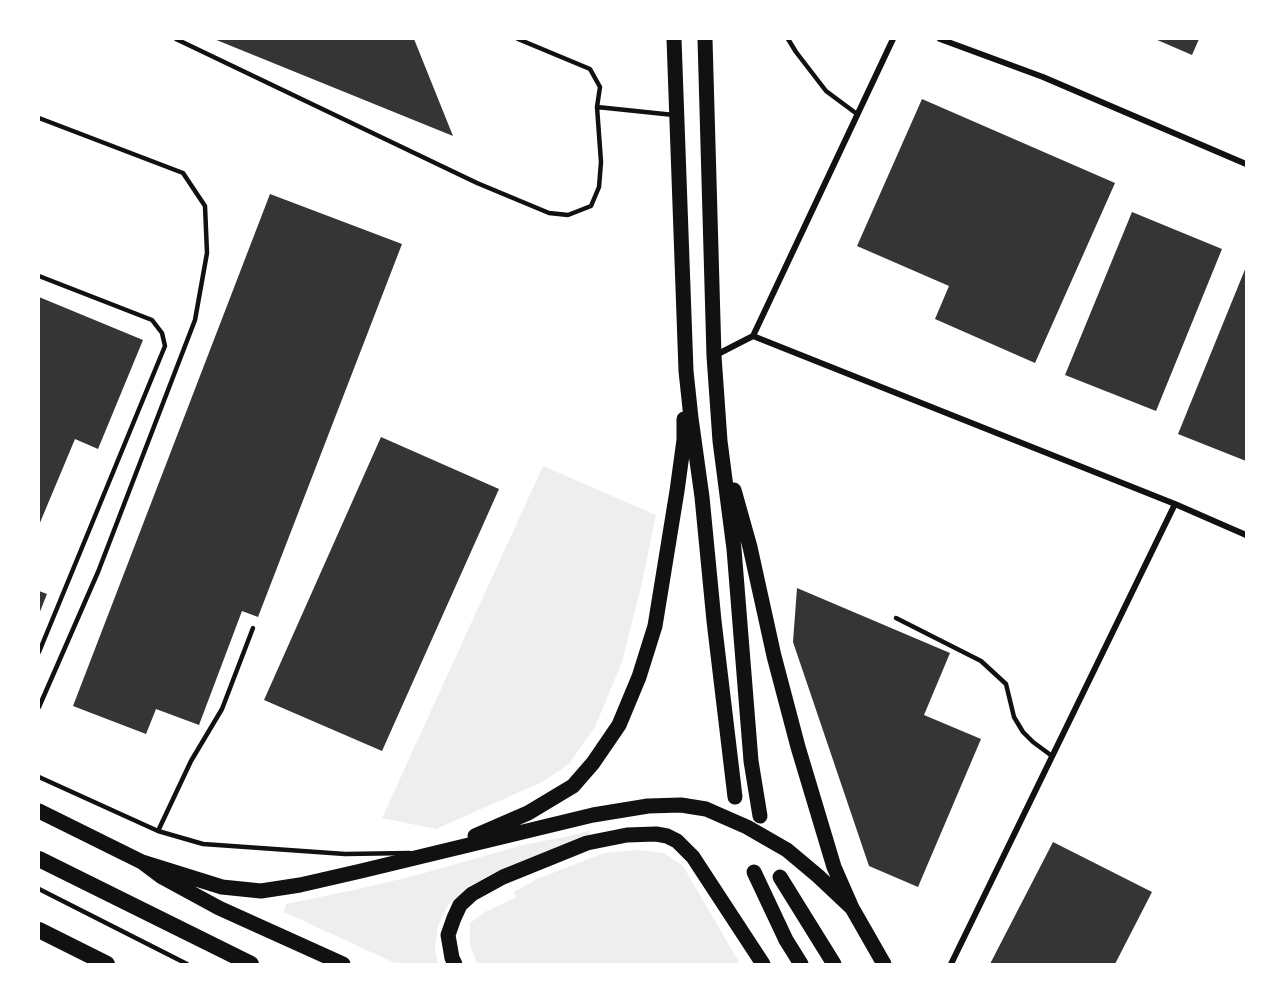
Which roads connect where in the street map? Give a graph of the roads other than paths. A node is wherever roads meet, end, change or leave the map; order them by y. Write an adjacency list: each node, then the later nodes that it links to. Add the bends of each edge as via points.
1 (176, 39): 8 (lane, via 477,183 549,213 568,215 591,206 600,187)
2 (518, 39): 8 (lane, via 590,69 600,87)
3 (674, 39): 10 (main road)
4 (705, 39): 15 (main road)
5 (788, 39): 9 (lane, via 826,91)
6 (893, 39): 9 (street)
7 (940, 39): 12 (street, via 1043,77)
8 (597, 107): 10 (lane)
9 (857, 114): 14 (street)
10 (677, 115): 16 (main road)
11 (39, 118): 23 (lane, via 183,173 205,206 207,253 195,320 98,572)
12 (1246, 164)
13 (39, 276): 22 (lane, via 152,320 162,333 165,346)
14 (753, 336): 15 (street); 18 (street)
15 (714, 356): 17 (main road)
16 (686, 371): 26 (main road); 30 (main road, via 684,440 655,626 619,725 573,786 528,813)
17 (720, 441): 28 (main road, via 734,549 751,760); 36 (main road, via 798,747 834,867)
18 (1175, 504): 19 (street); 24 (street)
19 (1246, 535)
20 (896, 618): 24 (lane, via 981,661 1006,684 1014,717 1023,732)
21 (254, 628): 29 (lane, via 222,709 191,761)
22 (39, 652)
23 (39, 707)
24 (1052, 756): 47 (street)
25 (39, 777): 29 (lane)
26 (735, 797)
27 (39, 811): 32 (main road)
28 (760, 816)
29 (158, 831): 30 (lane, via 203,844 345,854)
30 (436, 852): 32 (main road, via 261,891 222,887); 36 (main road, via 593,815 681,805 706,809 787,850)
31 (39, 859): 40 (highway)
32 (142, 862): 41 (main road, via 219,908)
33 (754, 872): 44 (main road)
34 (780, 877): 45 (main road)
35 (39, 890): 39 (lane)
36 (852, 908): 46 (main road)
37 (39, 930): 38 (highway)
38 (107, 964)
39 (187, 964)
40 (251, 964)
41 (343, 964)
42 (455, 964): 43 (main road, via 448,935 460,905 472,894 586,843 656,834 677,841 693,857)
43 (763, 964)
44 (801, 964)
45 (834, 964)
46 (884, 964)
47 (951, 964)

